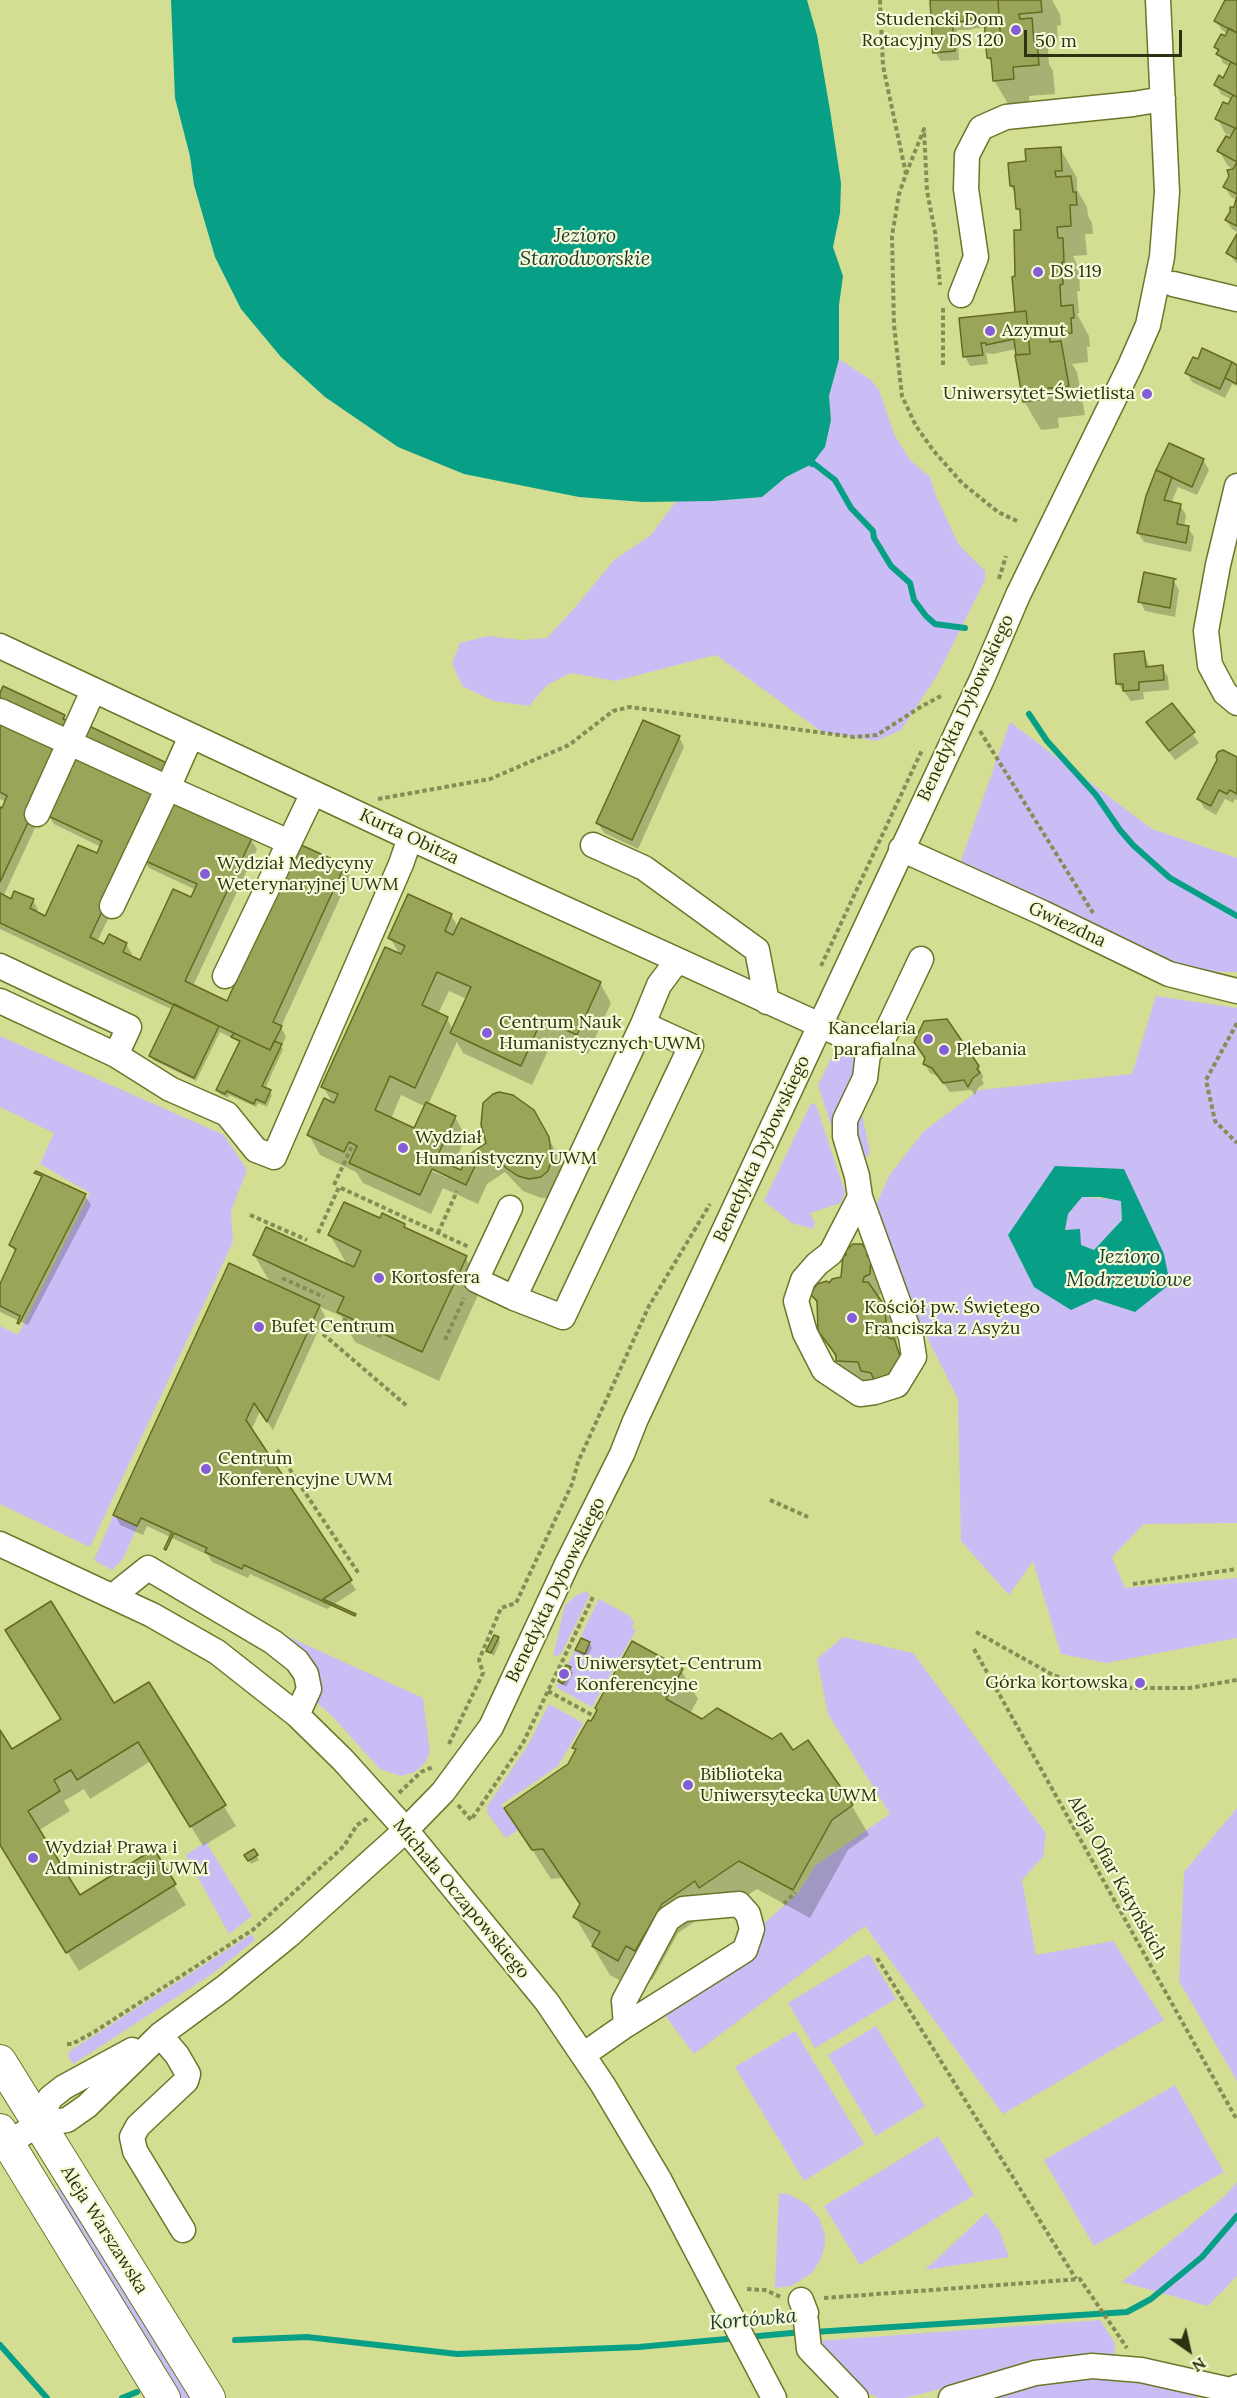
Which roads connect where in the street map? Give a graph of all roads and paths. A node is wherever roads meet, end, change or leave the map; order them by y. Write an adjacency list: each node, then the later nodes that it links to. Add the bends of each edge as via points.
1 (880, 0): 4 (path, via 883,66)
2 (1158, 0): 3 (street, Benedykta Dybowskiego)
3 (1163, 99): 6 (street, via 1006,117 981,128 967,155 966,189 976,257); 29 (street, Benedykta Dybowskiego, via 1167,192 1162,257 1148,325)
4 (906, 174): 6 (path, via 924,129 927,191); 10 (path, via 892,236 894,325 902,396 916,426 962,483 998,512)
5 (1173, 284): 7 (street)
6 (948, 293): 8 (path)
7 (1237, 299)
8 (944, 367)
9 (1237, 486): 16 (street, via 1206,631 1210,665 1225,693)
10 (1019, 522)
11 (1006, 556): 12 (path)
12 (996, 588)
13 (0, 648): 14 (street, Kurta Obitza)
14 (93, 691): 19 (street, Kurta Obitza); 20 (street)
15 (941, 696): 24 (path, via 877,735 854,736 630,707 613,711 569,745 490,779)
16 (1237, 703)
17 (0, 711): 20 (street)
18 (980, 730): 31 (path)
19 (191, 736): 22 (street); 23 (street, Kurta Obitza)
20 (69, 743): 22 (street); 25 (street)
21 (922, 749): 35 (path)
22 (168, 788): 27 (street); 30 (street)
23 (313, 793): 24 (street, Kurta Obitza); 27 (street)
24 (339, 805): 26 (street, Kurta Obitza)
25 (37, 814)
26 (410, 838): 33 (street, Kurta Obitza); 44 (street, via 274,1157 256,1150 227,1114 170,1089)
27 (289, 842): 36 (street)
28 (593, 845): 39 (street, via 645,868 757,950)
29 (901, 849): 31 (street, Gwiezdna); 42 (street, Benedykta Dybowskiego)
30 (112, 906)
31 (1115, 948): 37 (street, Gwiezdna, via 1169,974)
32 (921, 959): 43 (street, via 886,1033)
33 (677, 961): 39 (street, Kurta Obitza); 41 (street, via 659,985)
34 (0, 966): 44 (street, via 129,1027)
35 (817, 974)
36 (225, 976)
37 (1237, 991)
38 (0, 1001): 44 (street)
39 (767, 1002): 42 (street, Kurta Obitza)
40 (1237, 1023): 45 (path, via 1206,1080 1215,1121)
41 (643, 1024): 59 (street); 59 (street, via 691,1046 686,1057 562,1317)
42 (819, 1025): 43 (street, Kurta Obitza, via 857,1042); 85 (street, Benedykta Dybowskiego, via 622,1454 491,1727 444,1792)
43 (867, 1054): 49 (street, via 866,1078 845,1120 845,1136)
44 (116, 1055)
45 (1237, 1143)
46 (353, 1144): 47 (path)
47 (334, 1185)
48 (457, 1191): 54 (path)
49 (860, 1197): 49 (street, via 831,1253 803,1280 796,1301 805,1333 824,1370 860,1394 897,1385 914,1357 911,1337)
50 (711, 1201): 81 (path, via 649,1306 516,1603 501,1608 479,1660 483,1672)
51 (510, 1208): 56 (street)
52 (250, 1215): 55 (path)
53 (318, 1233): 54 (path, via 339,1187)
54 (438, 1233): 56 (path)
55 (308, 1240)
56 (488, 1255): 59 (street, via 476,1281)
57 (282, 1278): 58 (path)
58 (324, 1297)
59 (514, 1298)
60 (461, 1305): 64 (path)
61 (344, 1319): 63 (path)
62 (323, 1334): 65 (path)
63 (383, 1337)
64 (445, 1341)
65 (407, 1406)
66 (277, 1450): 71 (path)
67 (770, 1500): 68 (path)
68 (808, 1517)
69 (0, 1544): 73 (street, Michała Oczapowskiego)
70 (1237, 1569): 72 (path)
71 (359, 1574)
72 (1133, 1584)
73 (113, 1596): 79 (street, Michała Oczapowskiego, via 217,1652); 79 (street, via 147,1568 273,1642 297,1661 306,1674 309,1689)
74 (593, 1597): 78 (path)
75 (976, 1632): 77 (path, via 1053,1675 1093,1688 1189,1688)
76 (974, 1649): 94 (path, Aleja Ofiar Katyńskich)
77 (1237, 1680)
78 (548, 1691): 80 (path); 83 (path, via 523,1743 471,1820)
79 (297, 1715): 84 (street, Michała Oczapowskiego)
80 (594, 1716)
81 (449, 1744)
82 (439, 1765): 84 (path, via 421,1772)
83 (456, 1803)
84 (385, 1807): 85 (street, Michała Oczapowskiego); 91 (path, via 357,1825 344,1846 254,1929 94,2032)
85 (406, 1830): 90 (street, Benedykta Dybowskiego, via 288,1936); 92 (street, Michała Oczapowskiego, via 547,2002)
86 (795, 1892): 87 (path)
87 (784, 1904)
88 (878, 1958): 98 (path)
89 (626, 2025): 89 (street, via 624,2001 668,1919 683,1909 739,1904 748,1914 752,1929 745,1950); 92 (street)
90 (160, 2036): 95 (street, Benedykta Dybowskiego, via 64,2087 50,2098); 97 (street, via 188,2074 132,2137 135,2151)
91 (68, 2044)
92 (583, 2055): 105 (street, Michała Oczapowskiego, via 660,2181)
93 (0, 2061): 95 (main road, Aleja Warszawska)
94 (1237, 2120)
95 (39, 2124): 96 (street); 104 (main road, Aleja Warszawska)
96 (4, 2137): 103 (main road, Aleja Warszawska)
97 (183, 2230)
98 (1076, 2279): 100 (path); 101 (path, via 1080,2279)
99 (747, 2289): 100 (path, via 765,2290 790,2300)
100 (804, 2311): 106 (street, via 809,2349)
101 (1116, 2331)
102 (1227, 2392): 107 (street, via 1141,2370 1092,2366 1035,2373)
103 (164, 2398)
104 (209, 2398)
105 (774, 2398)
106 (856, 2398)
107 (951, 2398)

